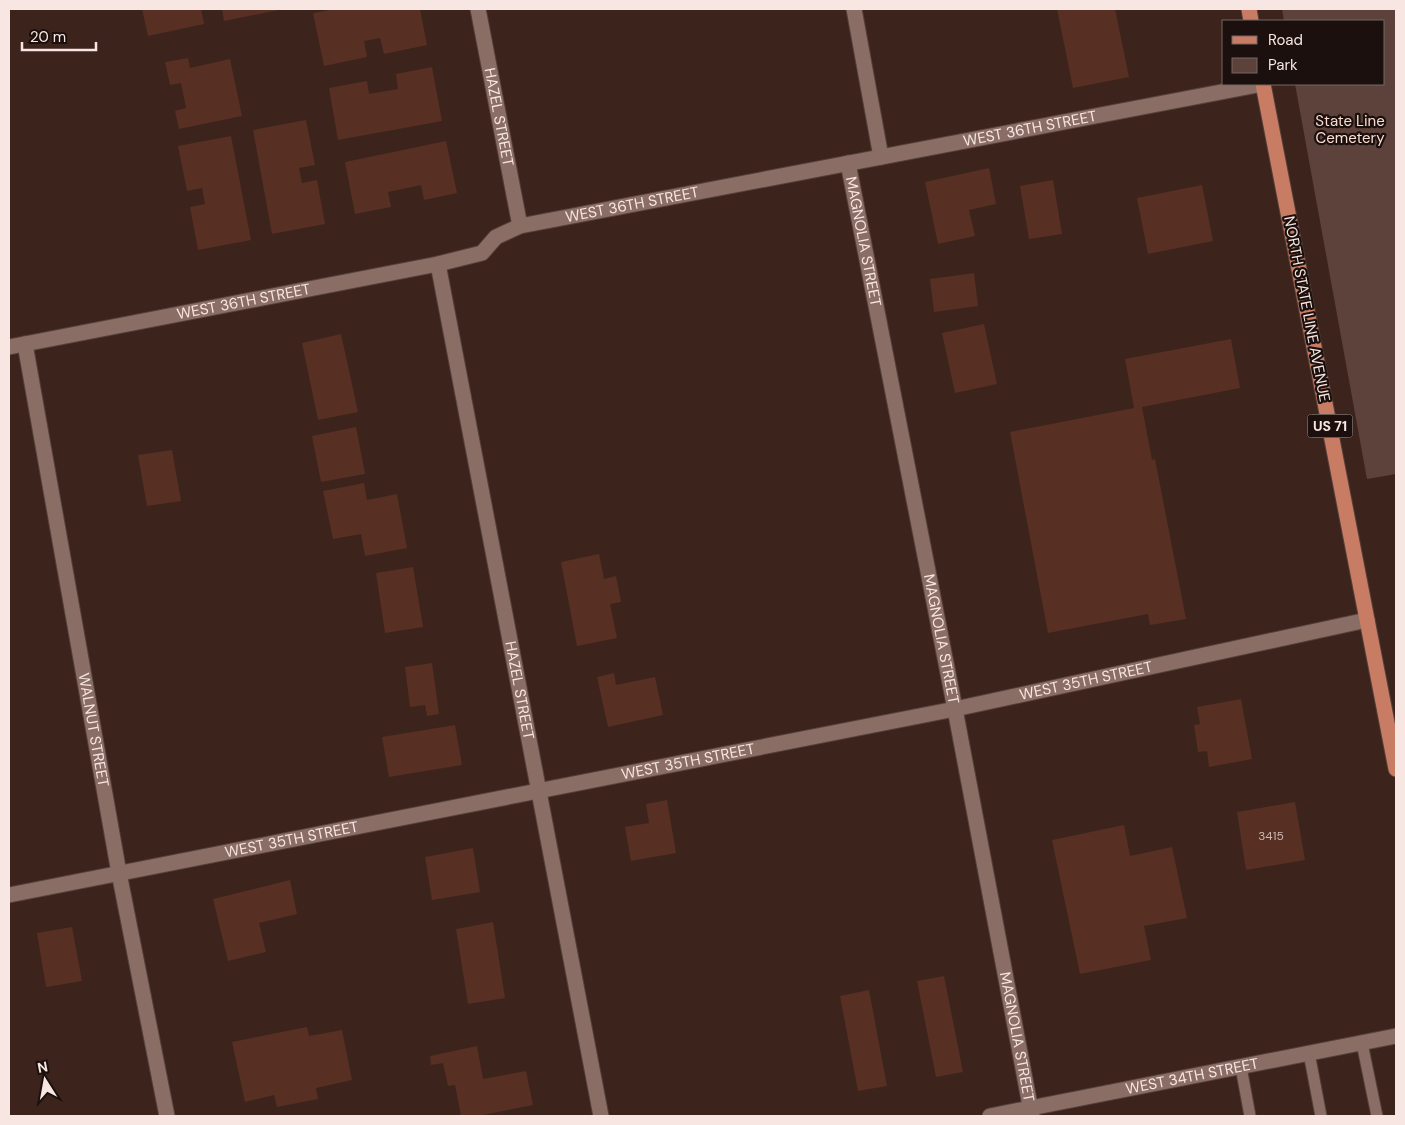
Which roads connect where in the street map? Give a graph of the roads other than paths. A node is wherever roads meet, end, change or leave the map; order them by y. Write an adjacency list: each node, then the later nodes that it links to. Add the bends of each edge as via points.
1 (478, 9): 7 (street, HAZEL STREET)
2 (854, 9): 5 (street)
3 (1258, 85): 5 (street, WEST 36TH STREET)
4 (1263, 85): 11 (main road, NORTH STATE LINE AVENUE / US 71)
5 (881, 157): 6 (street, WEST 36TH STREET)
6 (848, 163): 7 (street, WEST 36TH STREET); 12 (street, MAGNOLIA STREET)
7 (520, 226): 8 (street, WEST 36TH STREET, via 496,237 482,253)
8 (438, 264): 9 (street, WEST 36TH STREET); 15 (street, HAZEL STREET)
9 (25, 344): 10 (street, WEST 36TH STREET); 16 (street, WALNUT STREET)
10 (9, 347)
11 (1367, 620): 12 (street, WEST 35TH STREET); 13 (main road, NORTH STATE LINE AVENUE / US 71)
12 (955, 709): 15 (street, WEST 35TH STREET); 22 (street, MAGNOLIA STREET)
13 (1391, 716): 14 (main road, NORTH STATE LINE AVENUE / US 71)
14 (1396, 769)
15 (538, 790): 16 (street, WEST 35TH STREET); 24 (street, HAZEL STREET)
16 (119, 873): 17 (street, WEST 35TH STREET); 23 (street, WALNUT STREET)
17 (9, 895)
18 (1396, 1036): 19 (street, WEST 34TH STREET)
19 (1362, 1043): 20 (street, WEST 34TH STREET); 28 (lane)
20 (1309, 1053): 21 (street, WEST 34TH STREET); 27 (lane)
21 (1240, 1067): 22 (street, WEST 34TH STREET); 26 (lane)
22 (1031, 1112): 25 (street, WEST 34TH STREET)
23 (167, 1116)
24 (601, 1116)
25 (990, 1116)
26 (1250, 1116)
27 (1321, 1116)
28 (1377, 1116)

